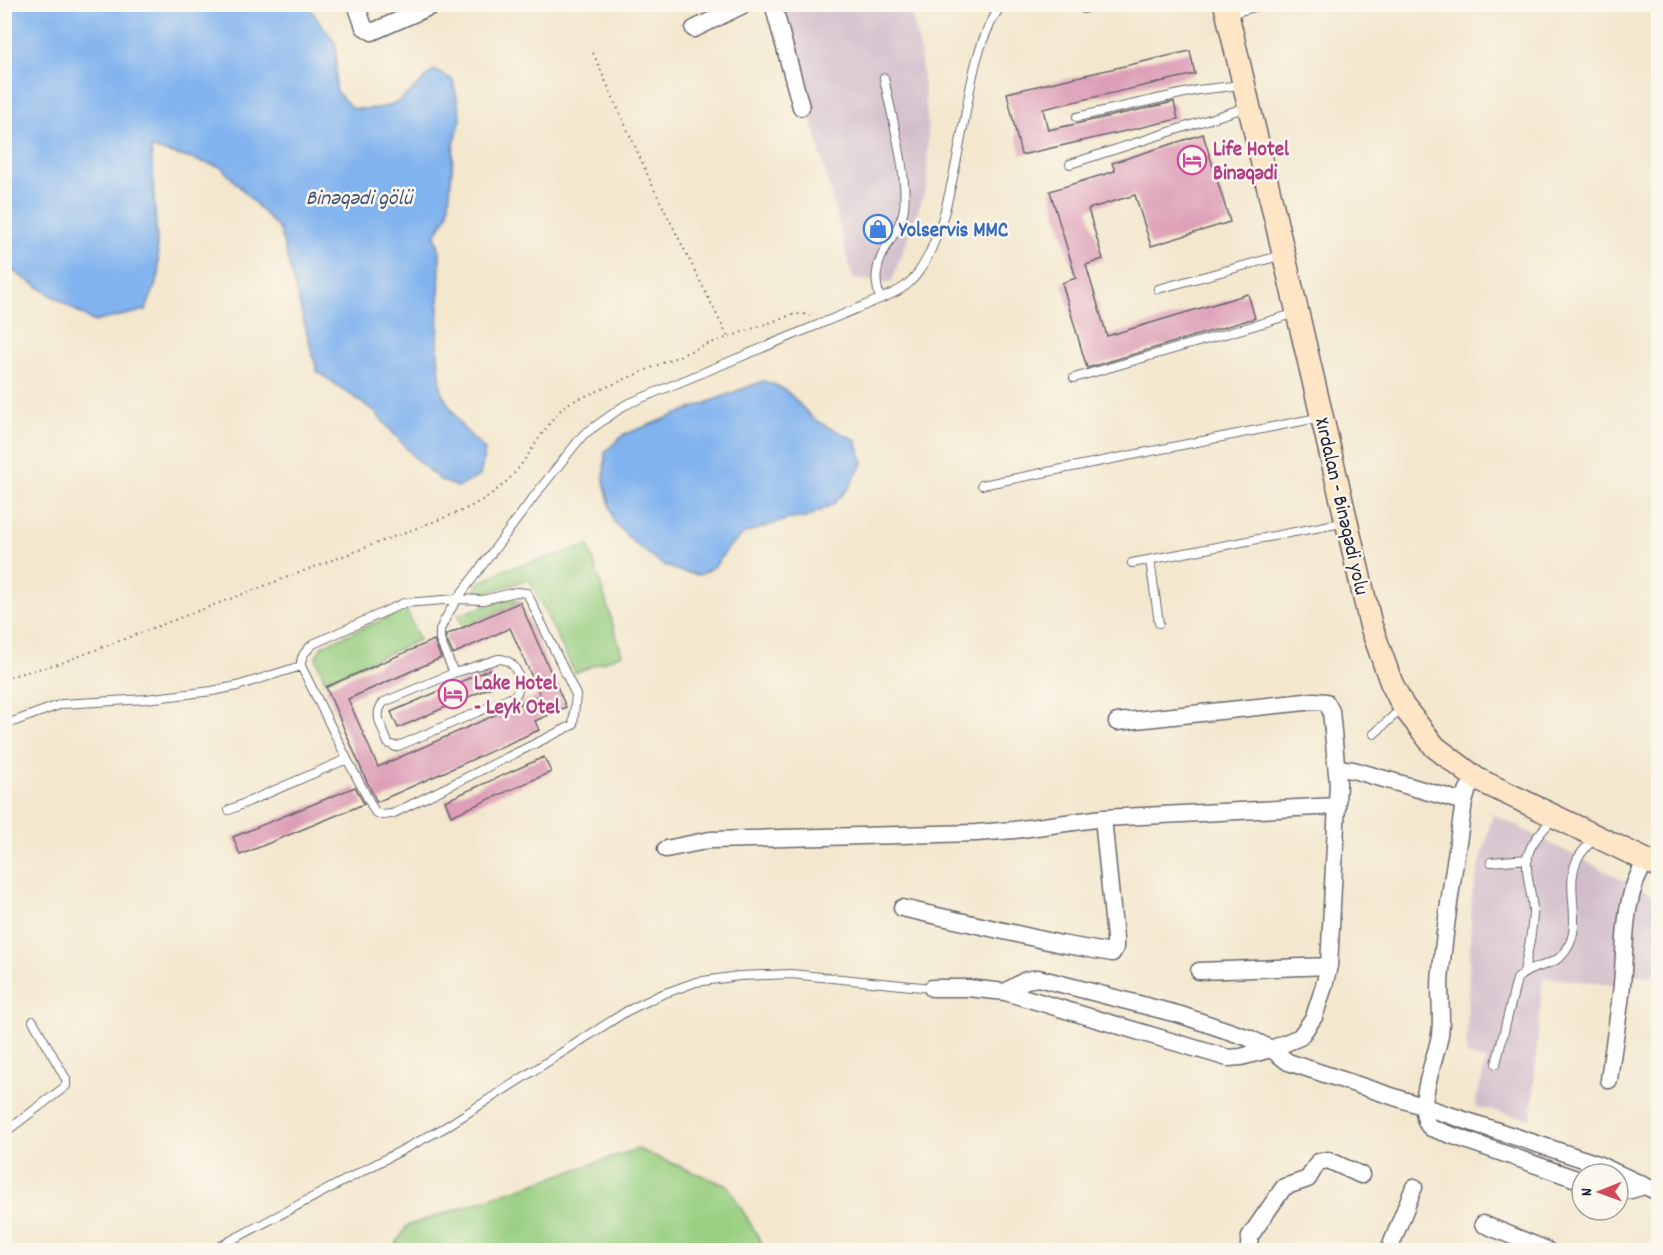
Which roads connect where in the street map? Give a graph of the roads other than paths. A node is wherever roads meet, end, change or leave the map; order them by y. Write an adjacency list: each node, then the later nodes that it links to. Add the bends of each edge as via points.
1 (356, 4): 2 (street, via 364,27 372,32)
2 (436, 4)
3 (745, 4): 10 (street)
4 (773, 4): 13 (street)
5 (1002, 4): 18 (lane, via 982,39 976,60 954,174 935,241 910,282)
6 (1100, 4): 8 (lane)
7 (1266, 4): 9 (lane)
8 (1084, 9)
9 (1227, 10): 12 (main road, Xırdalan - Binəqədi yolu)
10 (694, 29)
11 (884, 78): 18 (lane, via 904,196 900,223 877,271)
12 (1248, 95): 14 (lane, via 1198,90); 15 (lane); 16 (main road, Xırdalan - Binəqədi yolu)
13 (801, 107)
14 (1077, 117)
15 (1070, 164)
16 (1284, 255): 17 (lane); 19 (main road, Xırdalan - Binəqədi yolu)
17 (1158, 289)
18 (880, 300): 26 (lane, via 625,405 602,420 583,435)
19 (1298, 313): 20 (lane); 21 (main road, Xırdalan - Binəqədi yolu)
20 (1074, 378)
21 (1322, 417): 22 (lane); 23 (main road, Xırdalan - Binəqədi yolu)
22 (982, 485)
23 (1347, 521): 24 (lane); 30 (main road, Xırdalan - Binəqədi yolu, via 1371,626)
24 (1149, 560): 25 (lane); 27 (lane)
25 (1132, 563)
26 (458, 599): 28 (lane, via 396,606 313,644 301,659); 29 (lane, via 440,630 440,640); 34 (lane, via 483,600 527,593 576,695 573,725 392,814 375,812)
27 (1159, 623)
28 (301, 666): 32 (lane, via 212,691 62,704); 34 (lane)
29 (454, 673): 29 (lane, via 378,708 388,743 396,747 515,696 520,690 512,663 506,658)
30 (1403, 706): 33 (lane); 36 (main road, Xırdalan - Binəqədi yolu, via 1435,747)
31 (1117, 722): 35 (street, via 1326,702 1331,711)
32 (4, 725)
33 (1374, 734)
34 (347, 759): 39 (lane)
35 (1338, 768): 37 (street); 38 (street)
36 (1477, 779): 37 (street); 40 (main road, Xırdalan - Binəqədi yolu)
37 (1464, 802): 57 (street, via 1441,969 1440,1036)
38 (1337, 806): 41 (street); 48 (street)
39 (229, 810)
40 (1556, 816): 42 (main road, Xırdalan - Binəqədi yolu); 44 (lane, via 1538,836)
41 (1103, 818): 43 (street, via 1014,830 710,840); 47 (street, via 1115,948 1112,953)
42 (1596, 836): 46 (main road, Xırdalan - Binəqədi yolu); 50 (lane, via 1578,859 1573,879 1572,942 1557,960)
43 (666, 849)
44 (1528, 859): 45 (lane); 50 (lane, via 1533,906)
45 (1491, 862)
46 (1653, 863): 56 (street, via 1637,874 1627,912)
47 (902, 908)
48 (1329, 966): 49 (street); 54 (street, via 1314,1017 1300,1036)
49 (1199, 970)
50 (1524, 971): 55 (lane, via 1517,978)
51 (932, 988): 52 (street); 65 (lane, via 791,974 696,982 660,994 444,1128)
52 (1005, 992): 54 (street, via 1228,1058); 54 (street, via 1038,978 1181,1015)
53 (33, 1021): 58 (lane, via 66,1079 66,1086)
54 (1271, 1049): 57 (street, via 1288,1062)
55 (1496, 1064)
56 (1609, 1080)
57 (1424, 1107): 60 (street, via 1431,1128); 62 (street, via 1595,1163)
58 (4, 1133)
59 (1361, 1175): 66 (street, via 1328,1160 1318,1162 1308,1179 1284,1187 1250,1236)
60 (1570, 1177)
61 (1414, 1187): 67 (street)
62 (1651, 1189): 63 (street)
63 (1630, 1190)
64 (1483, 1224): 68 (street)
65 (213, 1251)
66 (1252, 1251)
67 (1389, 1251)
68 (1547, 1251)

